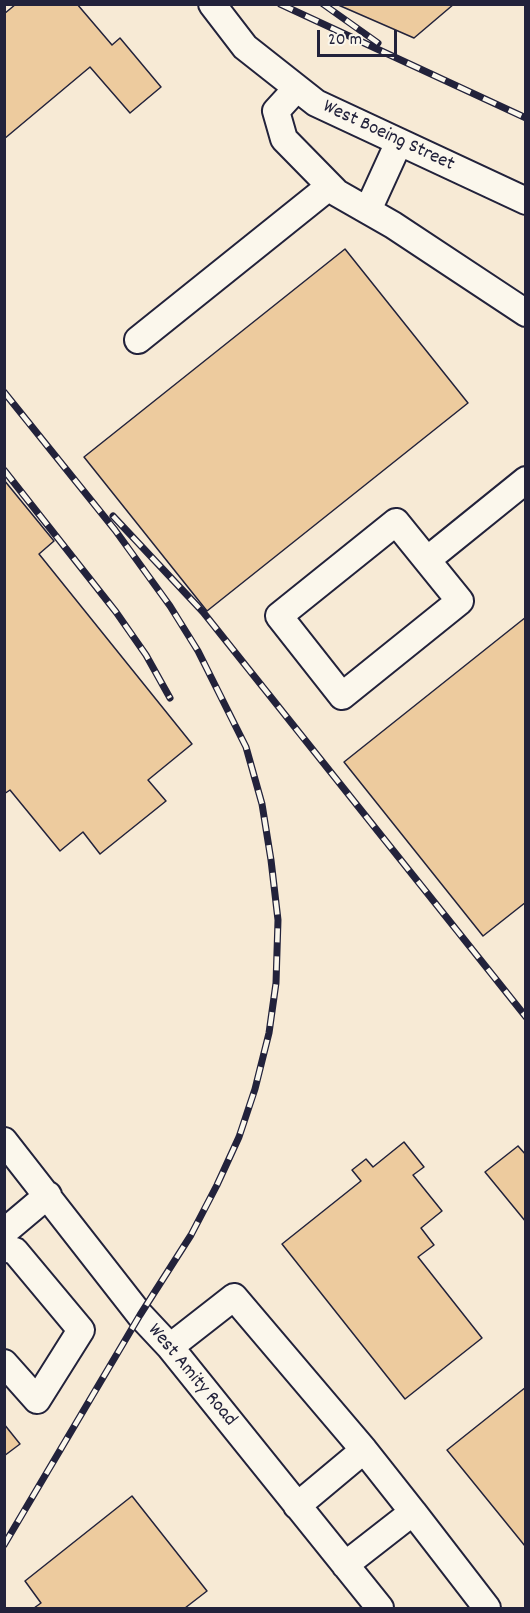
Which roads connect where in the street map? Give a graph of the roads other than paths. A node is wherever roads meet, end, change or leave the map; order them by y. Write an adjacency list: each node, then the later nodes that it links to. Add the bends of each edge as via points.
1 (212, 4): 2 (street, West Boeing Street, via 246,47)
2 (297, 88): 3 (street, West Boeing Street, via 316,103); 4 (street, via 276,111 284,139)
3 (399, 142): 5 (street, West Boeing Street); 6 (street)
4 (330, 186): 6 (street); 8 (street)
5 (525, 201)
6 (368, 210): 7 (street)
7 (525, 313)
8 (138, 340)
9 (525, 480): 10 (street)
10 (427, 560): 10 (street, via 396,522 279,616 342,696 460,601)
11 (4, 1141): 12 (street, West Amity Road)
12 (48, 1196): 13 (street); 15 (street, West Amity Road)
13 (4, 1232)
14 (4, 1248): 16 (street, via 15,1251 81,1330 37,1400)
15 (170, 1347): 17 (street, via 234,1297); 18 (street, West Amity Road)
16 (4, 1363)
17 (364, 1450): 18 (street); 19 (street)
18 (297, 1506): 20 (street, West Amity Road)
19 (414, 1512): 20 (street); 22 (street)
20 (345, 1565): 21 (street, West Amity Road)
21 (380, 1608)
22 (487, 1608)

